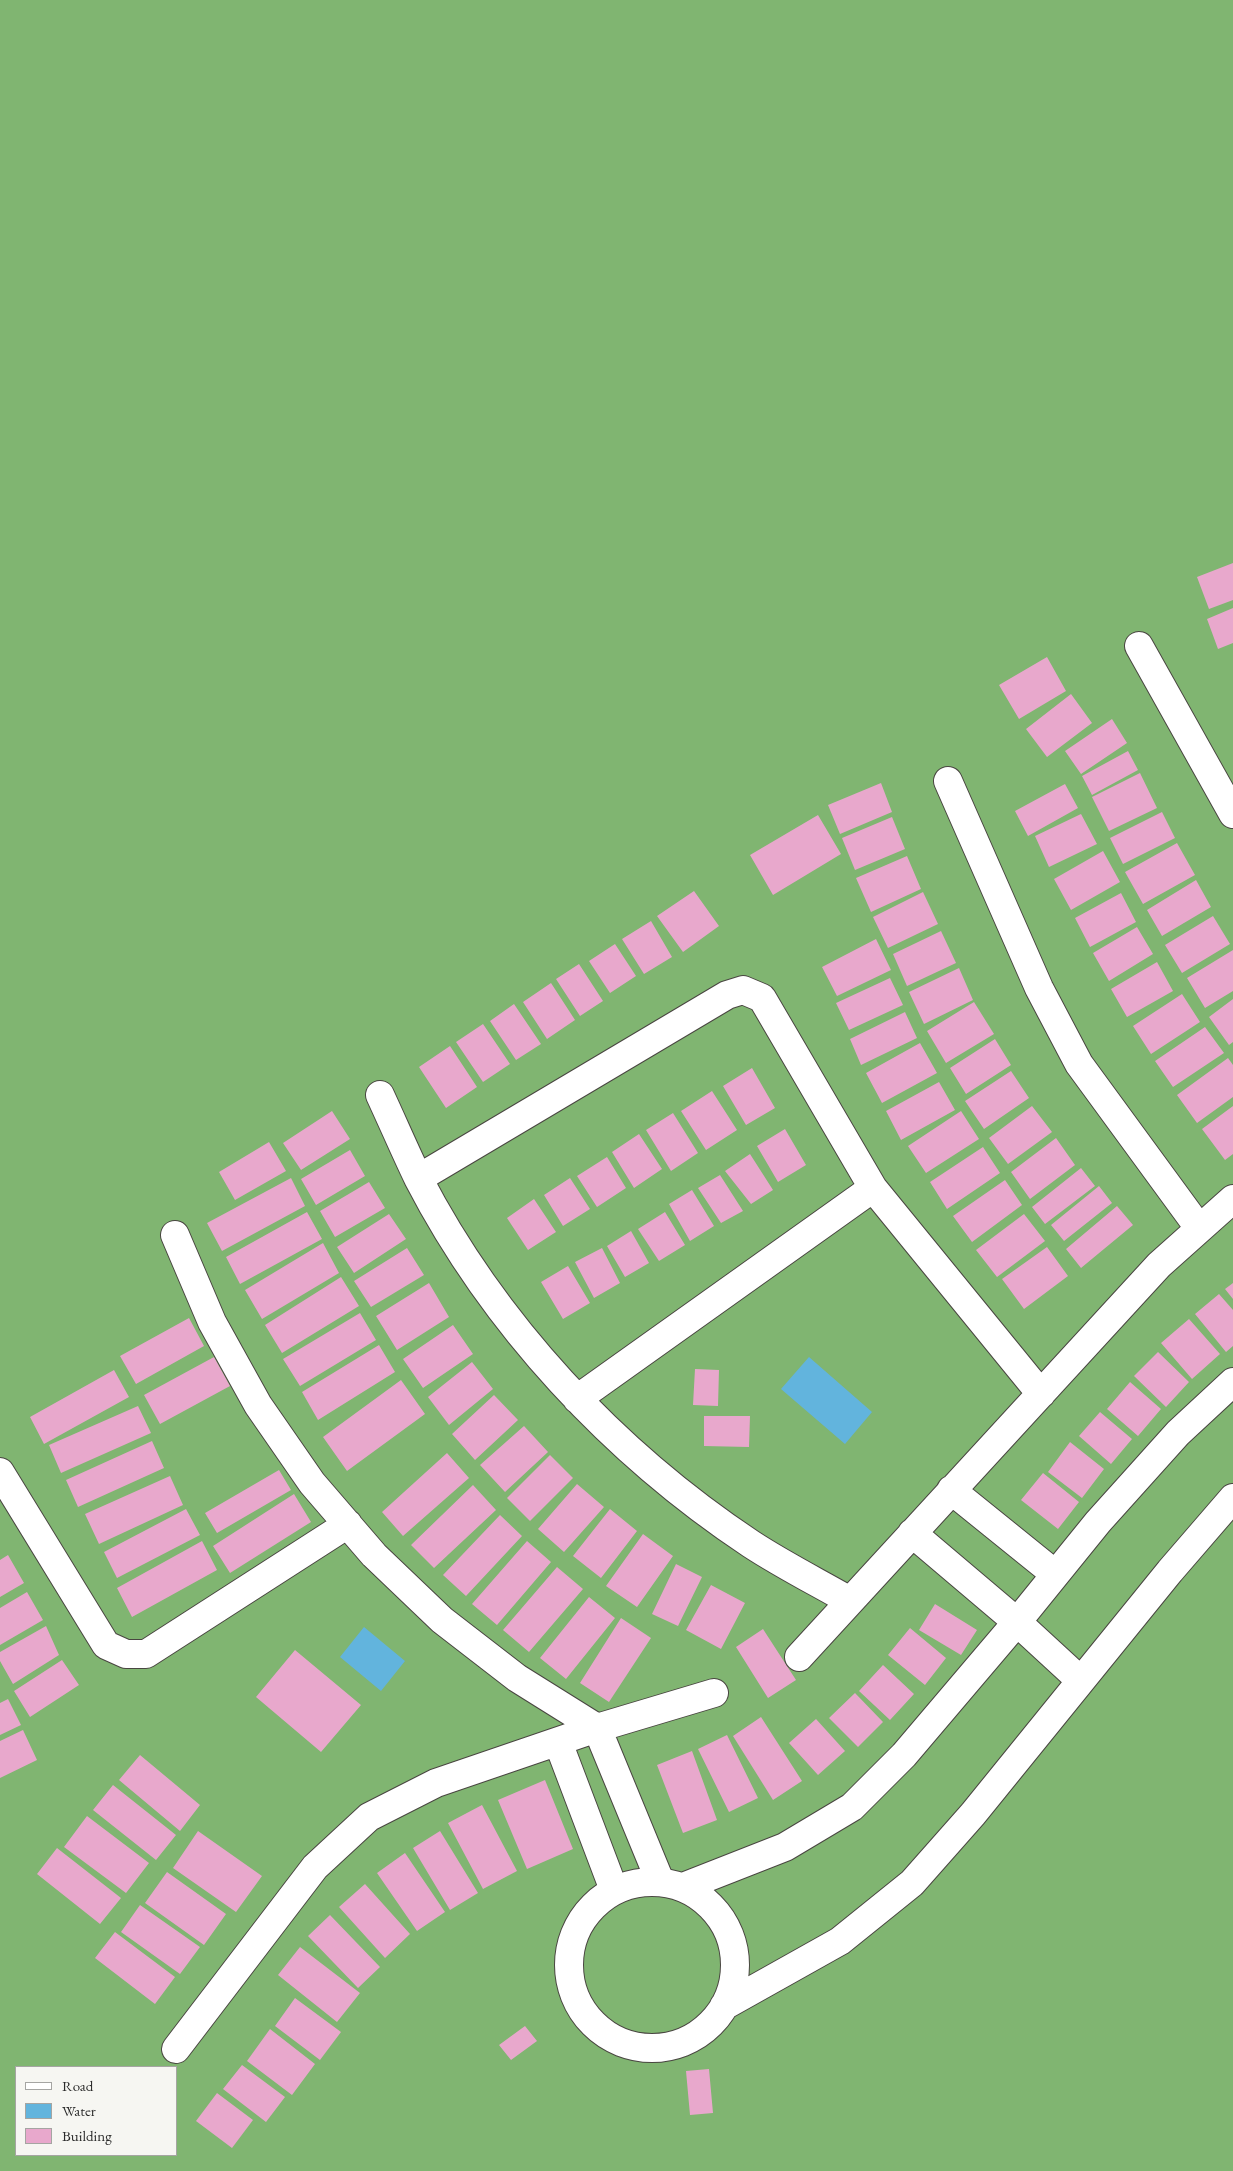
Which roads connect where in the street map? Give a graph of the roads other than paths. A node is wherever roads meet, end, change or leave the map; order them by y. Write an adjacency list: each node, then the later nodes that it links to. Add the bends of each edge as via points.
1 (1139, 646): 3 (street)
2 (948, 781): 8 (street, via 1070,1048)
3 (1233, 814)
4 (380, 1095): 5 (street)
5 (419, 1178): 6 (street, via 727,995 743,990 762,998); 12 (street, via 465,1257 517,1331)
6 (873, 1188): 11 (street); 12 (street)
7 (1233, 1198): 8 (street)
8 (1199, 1228): 11 (street, via 1158,1266)
9 (175, 1235): 16 (street, via 212,1322 258,1405 312,1483)
10 (1233, 1382): 18 (street, via 1178,1434)
11 (1041, 1394): 14 (street)
12 (577, 1399): 19 (street, via 660,1477 752,1544)
13 (0, 1472): 16 (street, via 106,1645 126,1654 146,1654)
14 (951, 1490): 17 (street); 18 (street)
15 (1233, 1498): 22 (street)
16 (348, 1524): 24 (street, via 374,1555 442,1620 517,1678)
17 (912, 1534): 19 (street); 20 (street)
18 (1055, 1574): 20 (street)
19 (850, 1600): 21 (street)
20 (1017, 1622): 22 (street); 26 (street, via 904,1755 852,1806 785,1847)
21 (799, 1657)
22 (1080, 1680): 28 (street, via 973,1814 912,1883 840,1941)
23 (714, 1693): 24 (street)
24 (597, 1728): 25 (street); 26 (street)
25 (558, 1742): 27 (street); 29 (street, via 436,1783 369,1817 315,1867)
26 (672, 1884): 27 (street, via 637,1882); 28 (street, via 703,1899 719,1916 730,1937 735,1960 733,1984)
27 (614, 1890): 28 (street, via 595,1904 580,1923 571,1945 568,1968 573,1992 584,2013 600,2030 620,2042 644,2048 667,2046 689,2038 709,2025)
28 (724, 2006)
29 (176, 2049)

